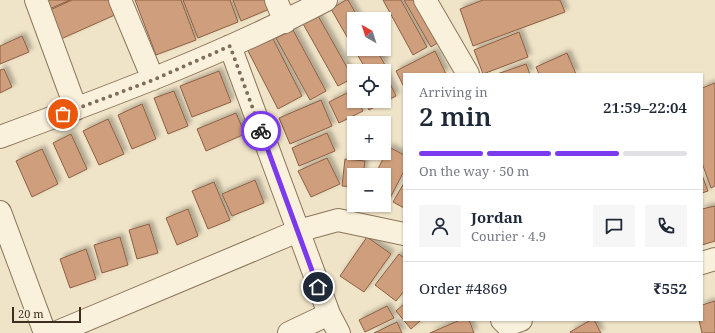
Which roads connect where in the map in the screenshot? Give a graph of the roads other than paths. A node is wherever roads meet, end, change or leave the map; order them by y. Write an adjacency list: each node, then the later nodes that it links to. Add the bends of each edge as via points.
1 (36, 0): 10 (street)
2 (120, 0): 9 (street)
3 (276, 0): 6 (street)
4 (326, 0): 6 (street)
5 (426, 0): 8 (street)
6 (285, 22): 7 (street)
7 (230, 46): 9 (street); 13 (street)
8 (467, 73)
9 (153, 80): 10 (street)
10 (76, 109): 11 (street)
11 (0, 137)
12 (0, 212): 20 (street)
13 (298, 232): 14 (street, via 338,220); 17 (street); 21 (street)
14 (403, 234)
15 (715, 259): 16 (street)
16 (703, 263)
17 (329, 314): 22 (street); 23 (street)
18 (503, 321): 19 (street, via 507,325)
19 (518, 321)
20 (45, 333)
21 (55, 333)
22 (290, 333)
23 (339, 333)

